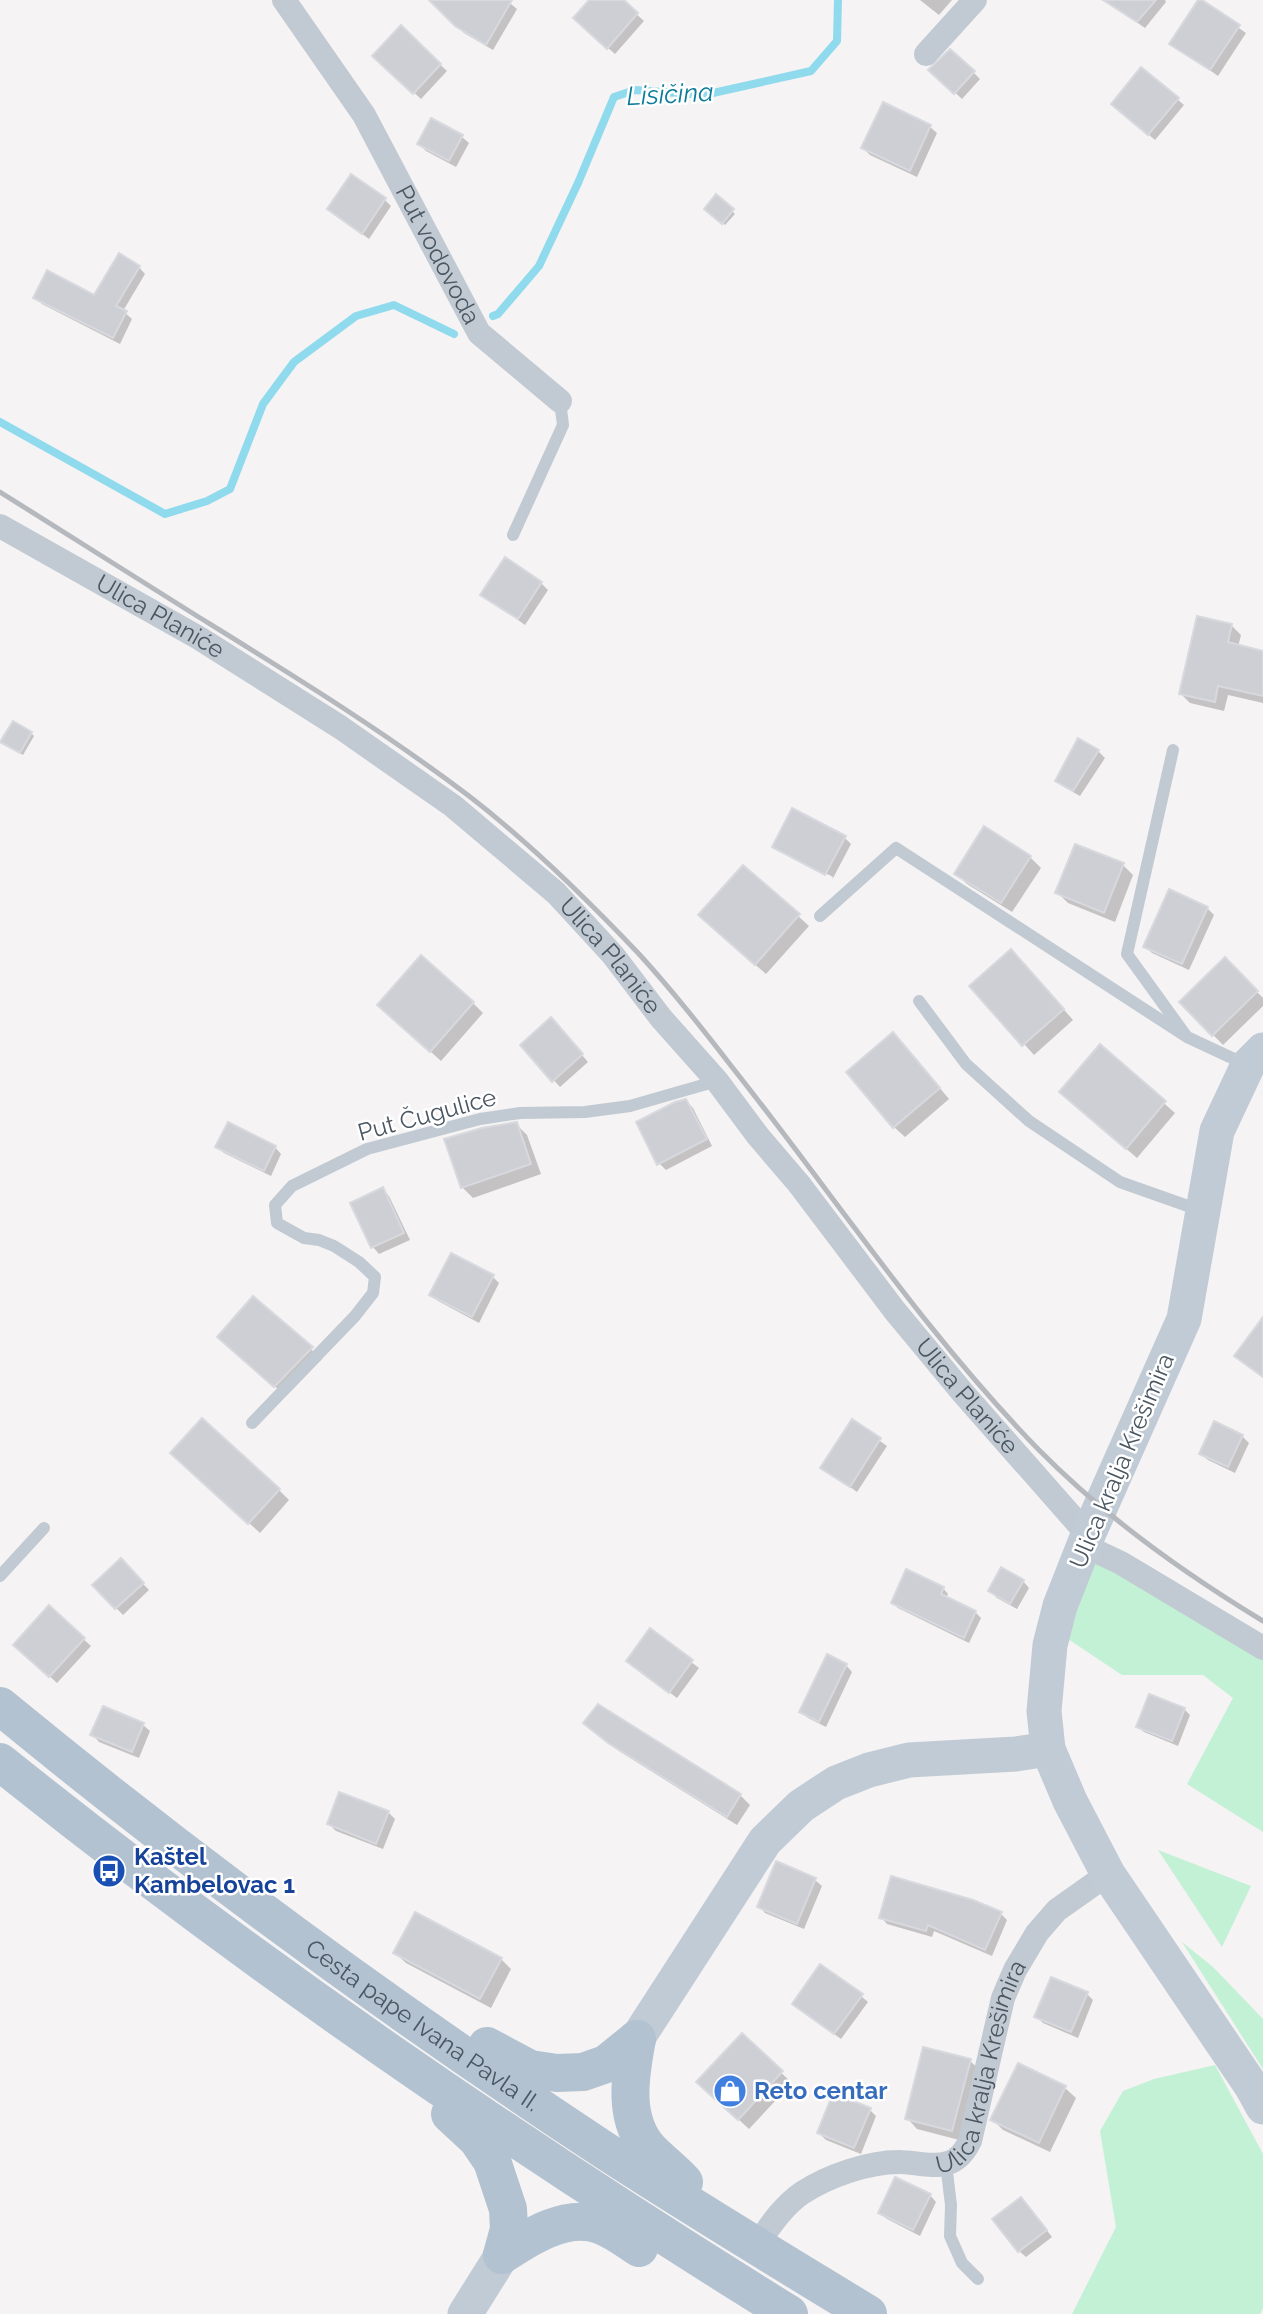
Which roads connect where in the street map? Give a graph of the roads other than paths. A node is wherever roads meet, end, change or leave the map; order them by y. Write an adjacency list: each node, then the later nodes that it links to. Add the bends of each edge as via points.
1 (284, 0): 4 (street, Put vodovoda, via 363,115 479,333)
2 (975, 0): 3 (street)
3 (926, 54)
4 (560, 401): 6 (lane, Put vodovoda, via 563,425)
5 (0, 526): 12 (street, Ulica Planiće, via 199,638 340,727 453,806 556,893)
6 (513, 535)
7 (1173, 750): 10 (lane, via 1127,954)
8 (820, 916): 10 (lane, via 896,848)
9 (919, 1001): 13 (lane, via 966,1064 1029,1121 1120,1182)
10 (1188, 1037): 11 (lane)
11 (1258, 1062): 13 (street, Ulica kralja Krešimira, via 1217,1131)
12 (716, 1081): 14 (lane, Put Čugulice, via 630,1106 480,1119 367,1149 292,1186 275,1205 277,1223 304,1238 334,1246 359,1262 375,1277 373,1293); 16 (street, Ulica Planiće, via 904,1322)
13 (1203, 1211): 16 (street, Ulica kralja Krešimira, via 1184,1318)
14 (253, 1423)
15 (44, 1528): 17 (lane)
16 (1086, 1541): 18 (street); 20 (street, Ulica kralja Krešimira, via 1060,1606 1050,1646 1044,1711)
17 (0, 1576)
18 (1263, 1648)
19 (0, 1706): 23 (main road, Cesta pape Ivana Pavla II., via 210,1872)
20 (1048, 1749): 22 (street, Ulica kralja Krešimira); 24 (street, via 909,1760 847,1779 801,1806 765,1841)
21 (0, 1762): 25 (main road, Cesta pape Ivana Pavla II., via 188,1908)
22 (1108, 1874): 26 (street, Ulica kralja Krešimira); 27 (street, Ulica kralja Krešimira, via 1057,1910 1015,1970 1003,1998 970,2141 965,2152)
23 (428, 2031): 24 (main road, via 477,2040 530,2069 557,2074 606,2064); 28 (main road, Cesta pape Ivana Pavla II.)
24 (637, 2039): 28 (main road, via 629,2077 637,2129 649,2150 690,2189)
25 (425, 2078): 30 (main road, via 438,2100 492,2161 508,2209 509,2229); 31 (main road, Cesta pape Ivana Pavla II.)
26 (1263, 2107)
27 (946, 2164): 29 (street, Ulica kralja Krešimira, via 896,2162 830,2179 802,2193 779,2213); 32 (lane, via 950,2236 962,2263)
28 (703, 2213): 29 (main road, Cesta pape Ivana Pavla II.)
29 (756, 2246): 35 (main road, Cesta pape Ivana Pavla II.)
30 (502, 2255): 31 (main road, via 533,2235 582,2221 602,2225 640,2248 675,2260); 33 (street)
31 (708, 2264): 34 (main road, Cesta pape Ivana Pavla II.)
32 (978, 2279)
33 (465, 2314)
34 (789, 2314)
35 (868, 2314)

